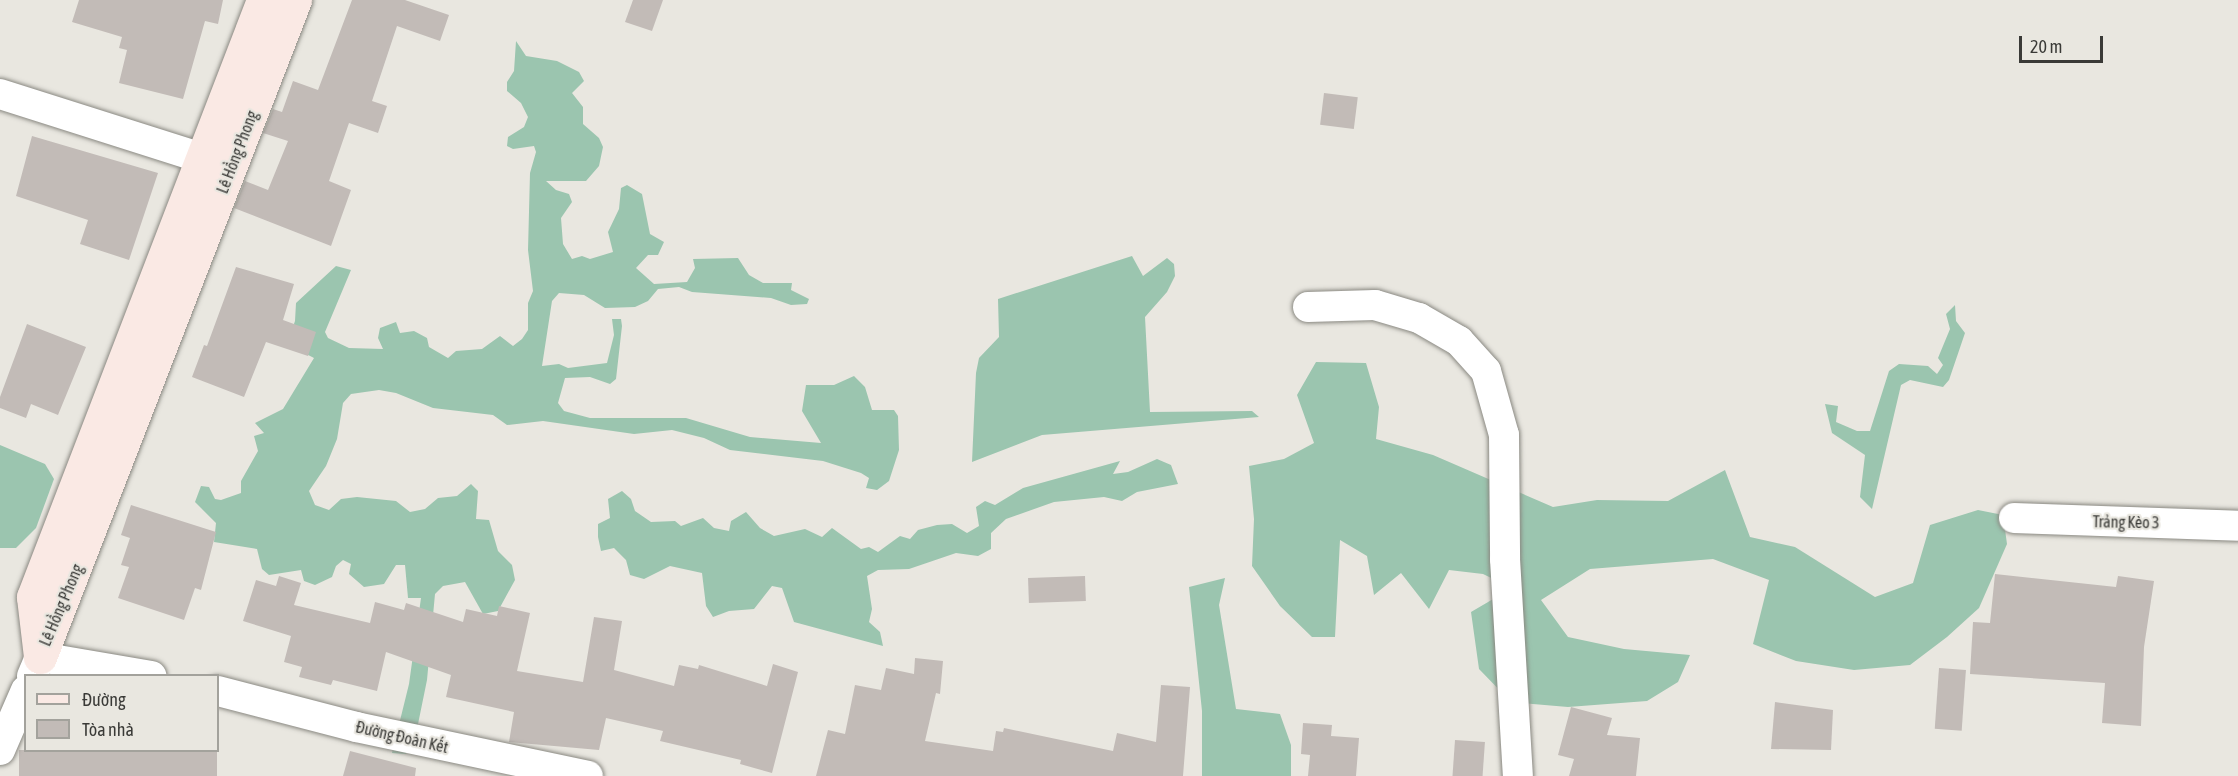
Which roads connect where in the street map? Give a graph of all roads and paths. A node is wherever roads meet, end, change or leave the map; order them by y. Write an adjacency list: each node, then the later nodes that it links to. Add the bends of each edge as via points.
1 (263, 0): 4 (street, Lê Hồng Phong)
2 (295, 0): 8 (street, Lê Hồng Phong)
3 (0, 94): 4 (street)
4 (202, 158): 8 (street, Lê Hồng Phong, via 33,597)
5 (1308, 307): 14 (street, via 1376,305 1409,314 1453,336 1486,371 1504,435 1505,559)
6 (2014, 519): 7 (street, Trảng Kèo 3)
7 (2238, 526)
8 (36, 666): 9 (street)
9 (138, 674)
10 (219, 691): 13 (street, Đường Đoàn Kết, via 378,732)
11 (24, 695): 12 (street)
12 (0, 750)
13 (588, 776)
14 (1518, 776)

